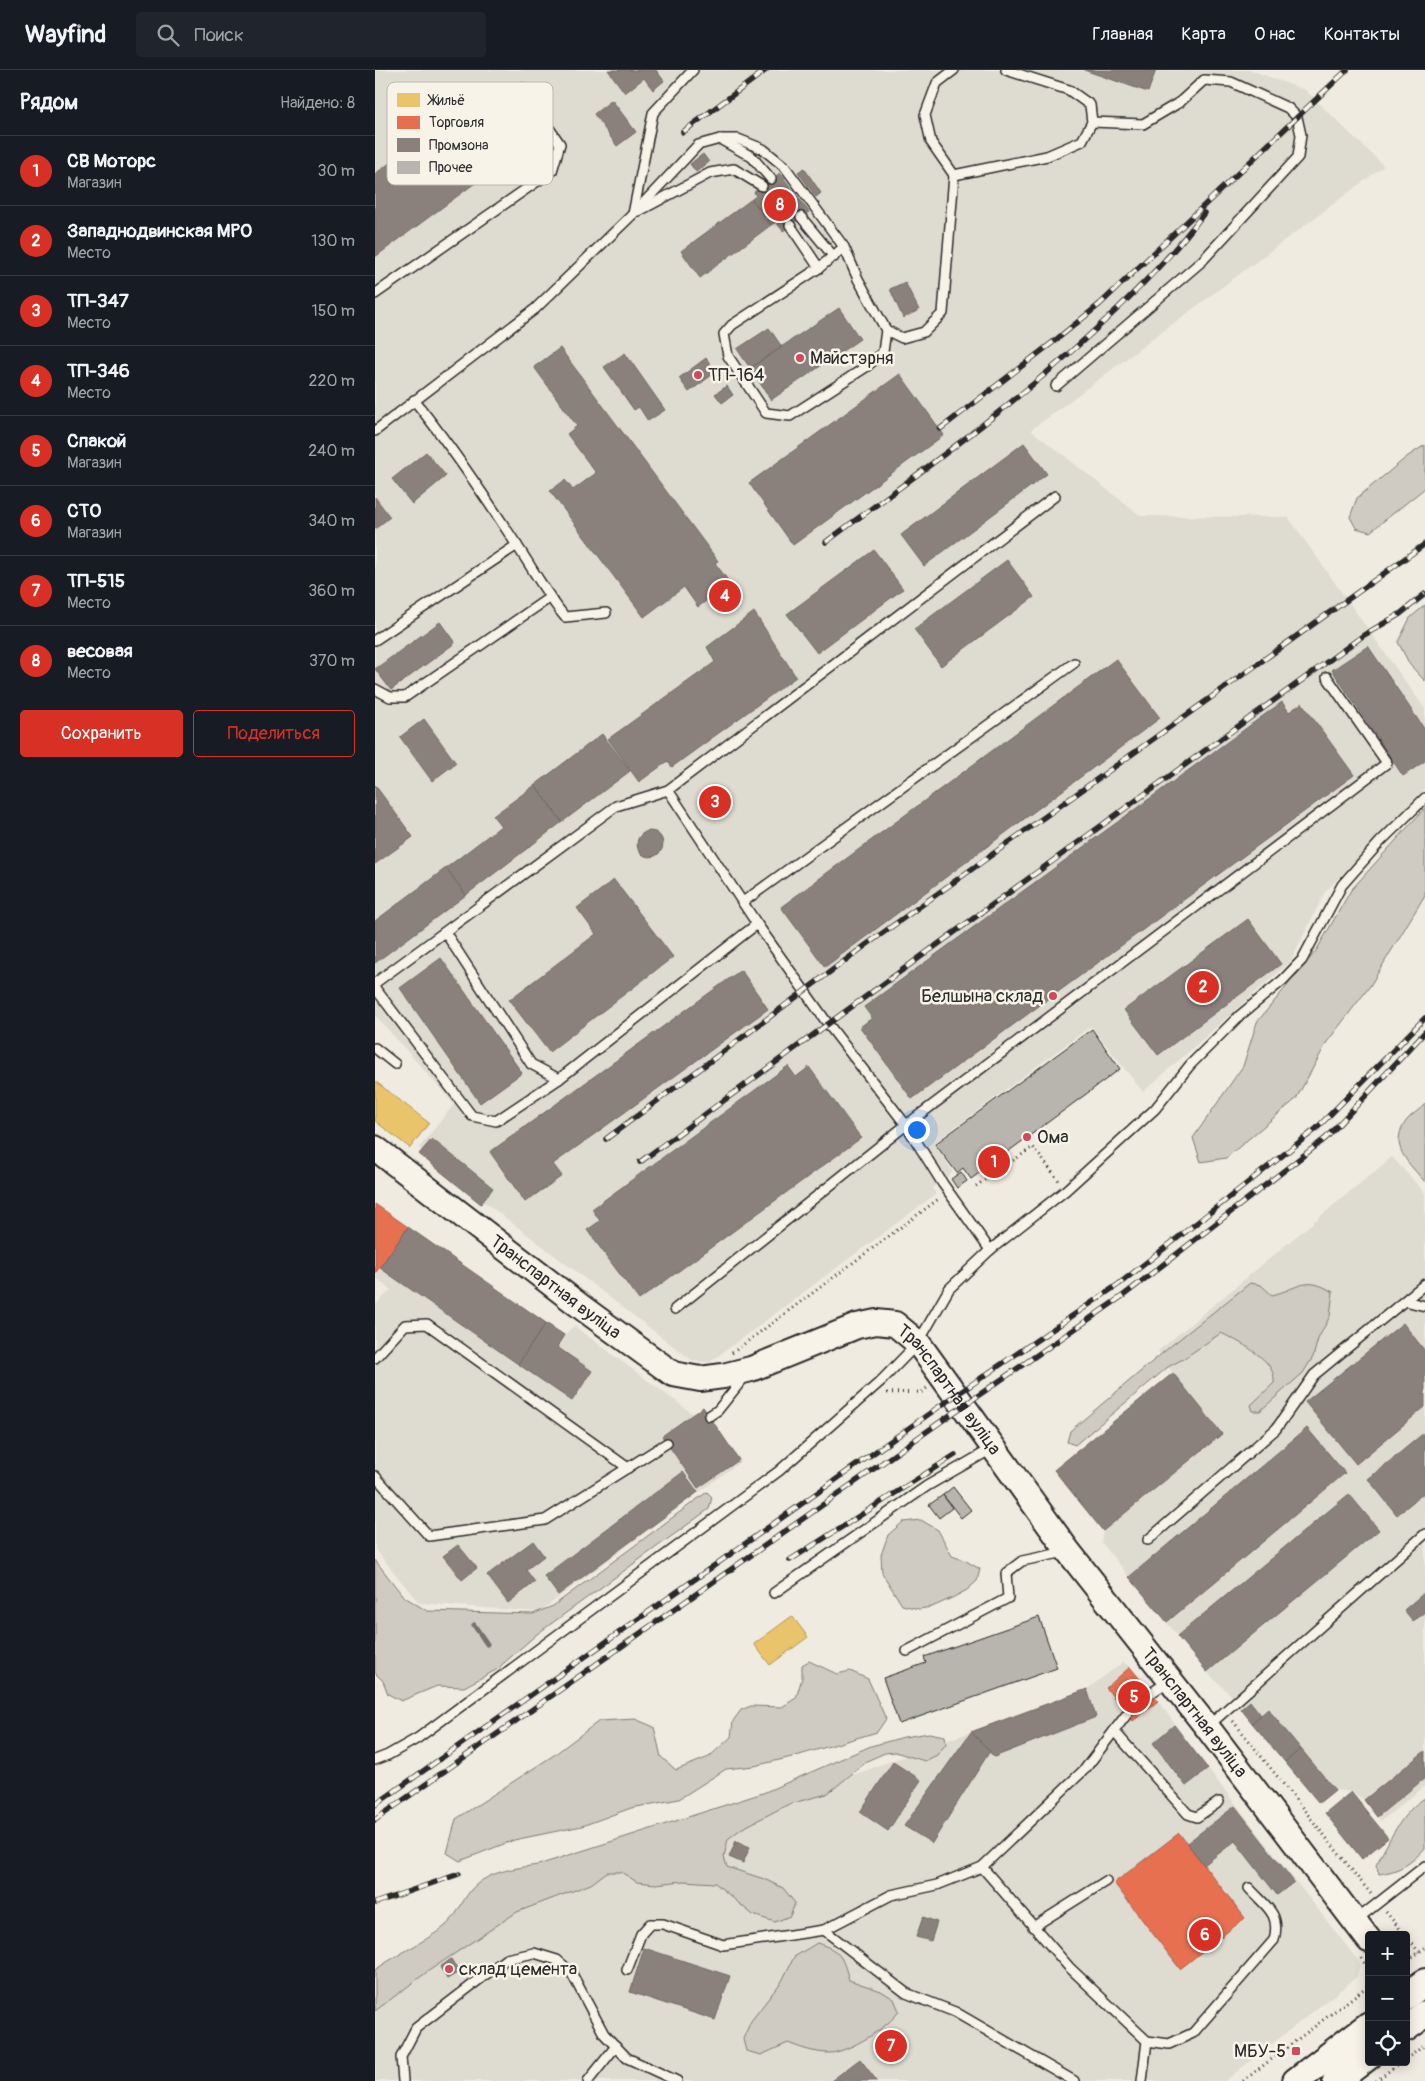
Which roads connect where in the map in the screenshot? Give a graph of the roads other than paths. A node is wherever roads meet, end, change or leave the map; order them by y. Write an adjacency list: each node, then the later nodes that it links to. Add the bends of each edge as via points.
1 (693, 70): 12 (lane, via 653,113)
2 (954, 70): 8 (lane, via 937,83 925,115 931,142)
3 (1006, 70): 4 (lane, via 1069,90 1090,104)
4 (1092, 122): 8 (lane, via 1082,141 1047,156); 20 (lane, via 1143,124 1180,102 1204,80 1231,82 1288,108 1297,117 1301,135 1298,157 1202,261)
5 (553, 134): 7 (lane, via 560,144)
6 (720, 139): 9 (lane, via 751,157); 12 (lane, via 698,145); 15 (lane, via 738,139 763,149 785,167)
7 (553, 168)
8 (954, 176): 19 (lane, via 943,313 924,332 903,338)
9 (771, 179)
10 (532, 185): 18 (lane)
11 (761, 186): 12 (lane, via 734,169 710,173)
12 (633, 214): 21 (lane, via 535,309)
13 (801, 217): 16 (lane)
14 (790, 225): 17 (lane)
15 (844, 247): 16 (lane); 19 (lane)
16 (834, 257): 17 (lane)
17 (819, 268): 19 (lane, via 732,325 724,334 728,356 766,413 790,416 867,367 883,352)
18 (375, 294)
19 (886, 330)
20 (1056, 386)
21 (415, 400): 22 (lane); 24 (lane)
22 (375, 431)
23 (1055, 496): 31 (lane)
24 (517, 545): 25 (lane); 27 (lane)
25 (549, 598): 26 (lane, via 565,617); 30 (lane, via 405,697 390,697)
26 (606, 613)
27 (375, 640)
28 (1074, 664): 33 (lane)
29 (1327, 677): 41 (lane, via 1387,763)
30 (375, 689)
31 (668, 790): 33 (lane); 35 (lane, via 616,806)
32 (1425, 798): 43 (lane, via 1342,884 1302,960 1283,980 1238,1016 1190,1065 1155,1109 1067,1190)
33 (743, 902): 34 (lane)
34 (757, 924): 40 (lane); 41 (lane, via 828,1024)
35 (445, 932): 36 (lane); 40 (lane, via 531,1064)
36 (375, 984)
37 (375, 988): 40 (lane, via 472,1116 496,1121)
38 (375, 1048): 39 (lane)
39 (395, 1064)
40 (559, 1079)
41 (906, 1125): 43 (lane); 47 (lane)
42 (375, 1148): 50 (main road, Транспартная вуліца, via 673,1374 700,1379)
43 (989, 1250): 48 (lane, via 949,1289)
44 (1425, 1284): 45 (lane)
45 (1405, 1301): 46 (lane); 57 (lane, via 1314,1375 1276,1429)
46 (1425, 1306)
47 (675, 1309)
48 (918, 1343): 50 (main road, Транспартная вуліца, via 895,1324 876,1322 857,1326); 53 (main road, Транспартная вуліца); 64 (lane, via 881,1381 779,1471 418,1738)
49 (375, 1358): 54 (lane, via 405,1325 427,1324)
50 (751, 1369): 51 (lane, via 719,1410)
51 (709, 1416)
52 (667, 1443): 54 (lane)
53 (993, 1448): 58 (main road, Транспартная вуліца); 59 (lane, via 927,1486)
54 (628, 1468): 55 (lane, via 545,1520 429,1536)
55 (375, 1476)
56 (1425, 1534): 62 (lane)
57 (1148, 1540)
58 (1068, 1551): 60 (lane, via 1022,1561 1006,1573 1008,1598); 62 (main road, Транспартная вуліца, via 1160,1687)
59 (773, 1593)
60 (907, 1651)
61 (1127, 1714): 63 (lane)
62 (1207, 1727): 70 (main road, Транспартная вуліца)
63 (1114, 1731): 65 (lane, via 1187,1814 1197,1816); 67 (lane, via 1085,1769)
64 (375, 1760)
65 (1219, 1802)
66 (1425, 1866): 70 (lane)
67 (982, 1867): 71 (lane); 72 (lane, via 937,1885 891,1895)
68 (1106, 1881): 71 (lane)
69 (1249, 1888): 78 (lane, via 1273,1914 1278,1926 1273,1940 1193,2033 1169,2044)
70 (1355, 1921): 73 (main road, Транспартная вуліца)
71 (1033, 1927): 78 (lane, via 1069,1967)
72 (824, 1930): 74 (lane, via 723,1945 663,1924 650,1924 641,1934); 84 (lane, via 906,1993 955,2012)
73 (1365, 1935)
74 (627, 1970)
75 (1416, 1998): 76 (main road)
76 (1408, 2021)
77 (1365, 2028): 86 (main road)
78 (1147, 2041): 85 (lane)
79 (615, 2046): 81 (lane, via 604,2034 571,1972 557,1960 534,1953 506,1959 416,2028 401,2057); 82 (lane); 83 (lane, via 627,2058)
80 (1365, 2059): 87 (main road)
81 (403, 2081)
82 (588, 2081)
83 (677, 2081)
84 (1074, 2081)
85 (1142, 2081)
86 (1296, 2081)
87 (1336, 2081)

